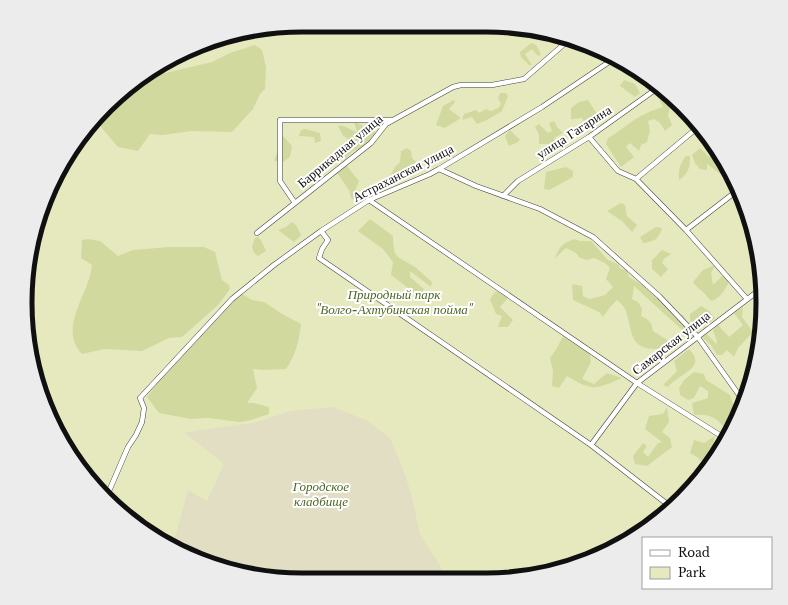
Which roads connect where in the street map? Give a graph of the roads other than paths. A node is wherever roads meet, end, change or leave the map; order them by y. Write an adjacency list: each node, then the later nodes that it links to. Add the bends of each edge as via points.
1 (565, 44): 4 (street, Баррикадная улица, via 524,79 492,85 453,87)
2 (609, 62): 7 (street, Астраханская улица, via 542,107)
3 (654, 91): 6 (street, улица Гагарина)
4 (395, 120): 12 (street, Баррикадная улица, via 386,124 371,143); 12 (street, via 280,120 280,181)
5 (694, 130): 8 (street)
6 (589, 137): 8 (street, via 618,171); 10 (street, улица Гагарина, via 518,181)
7 (439, 169): 10 (street); 11 (street, Астраханская улица)
8 (636, 179): 13 (street)
9 (733, 194): 13 (street)
10 (503, 196): 18 (street, via 540,209 593,237 659,296)
11 (369, 200): 14 (street, Астраханская улица); 19 (street)
12 (295, 203): 15 (street, Баррикадная улица)
13 (686, 230): 17 (street)
14 (321, 231): 22 (street, via 328,240 319,258); 23 (street, Астраханская улица, via 232,299 140,398 144,408 142,422)
15 (257, 234)
16 (755, 293): 17 (street, Самарская улица)
17 (748, 299): 18 (street, Самарская улица)
18 (697, 336): 19 (street, Самарская улица); 20 (street)
19 (638, 383): 21 (street); 22 (street, Самарская улица)
20 (740, 395)
21 (721, 436)
22 (591, 445): 24 (street)
23 (109, 492)
24 (667, 504)

